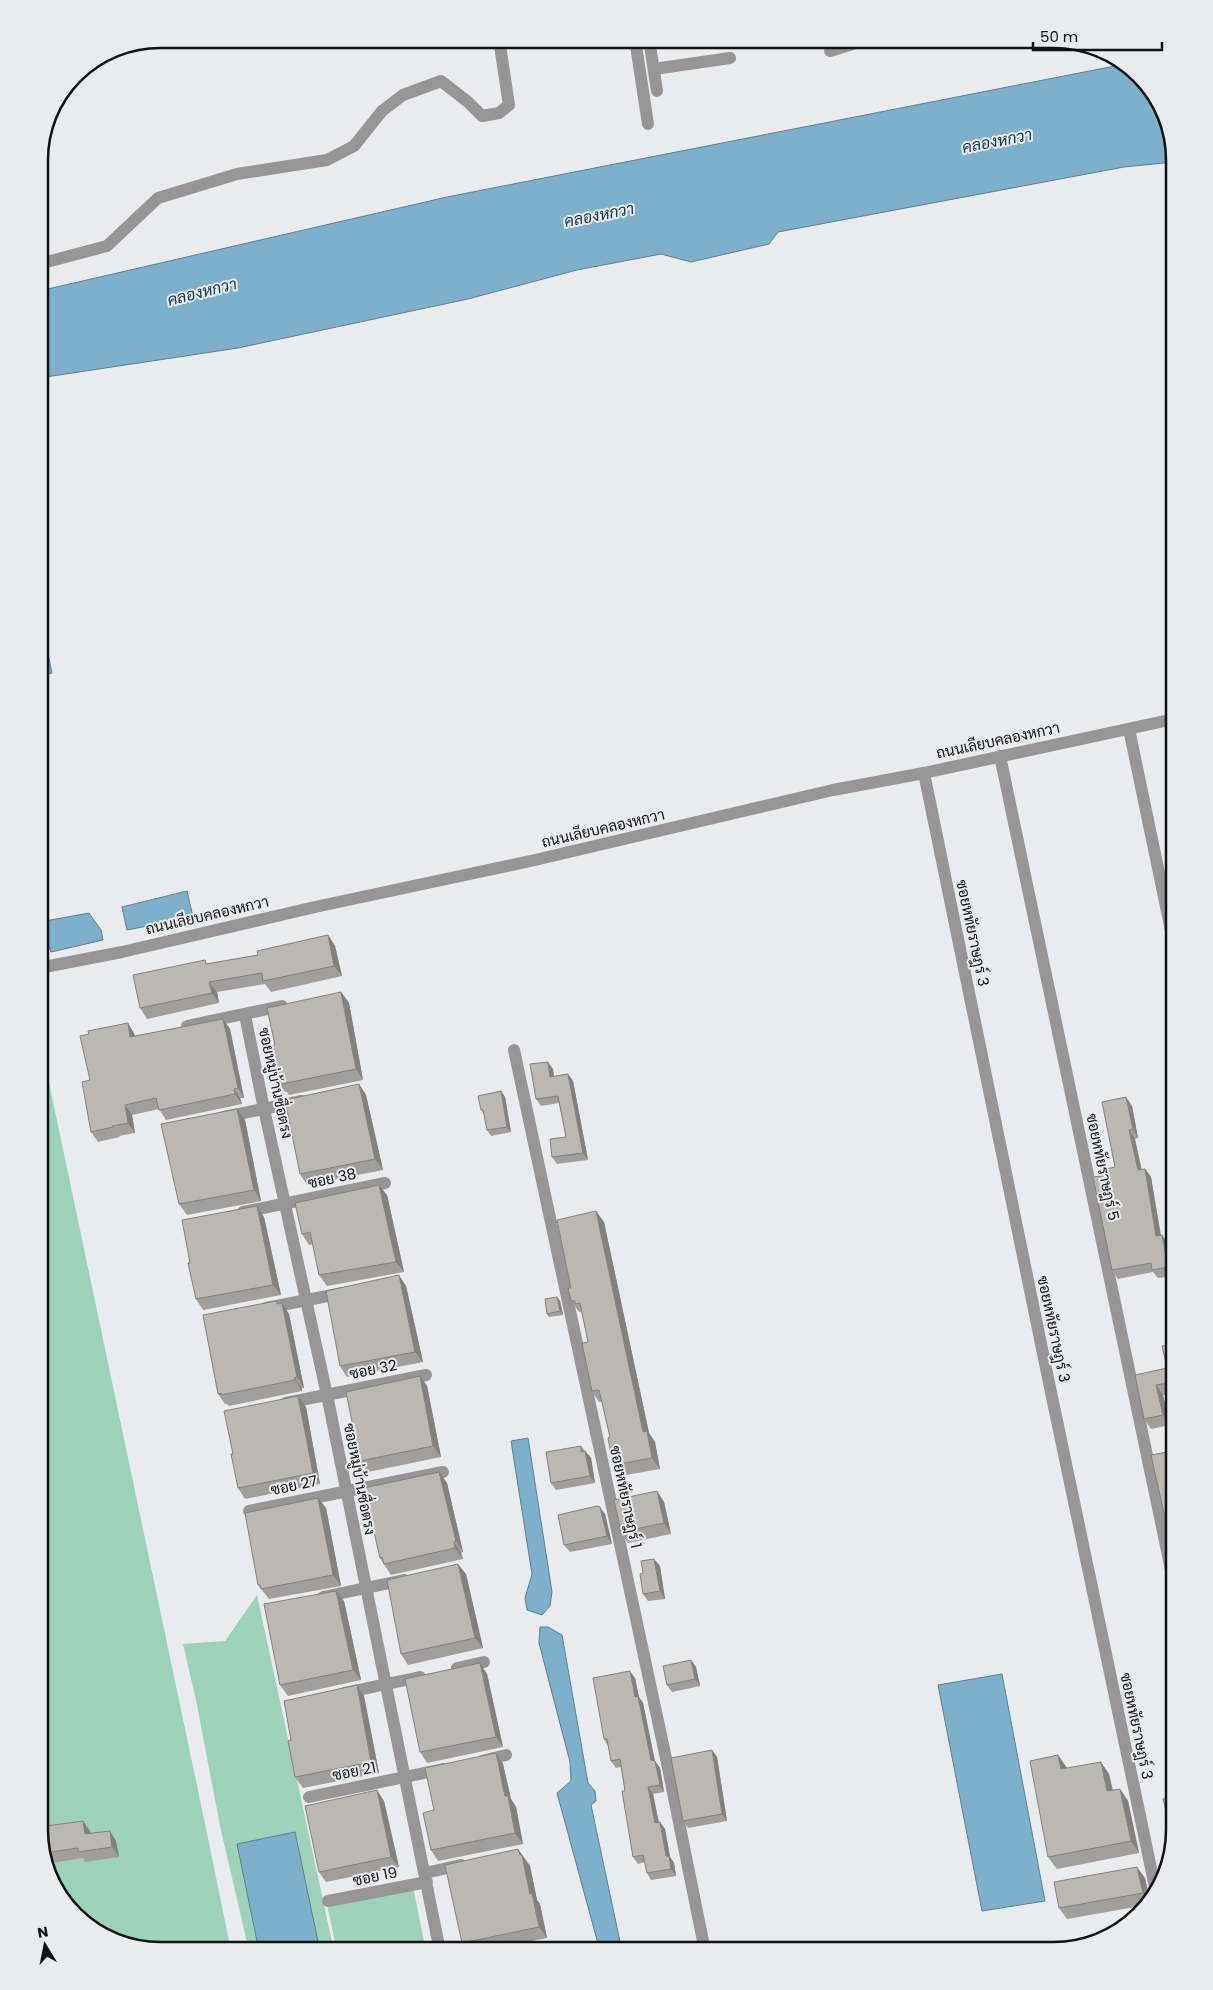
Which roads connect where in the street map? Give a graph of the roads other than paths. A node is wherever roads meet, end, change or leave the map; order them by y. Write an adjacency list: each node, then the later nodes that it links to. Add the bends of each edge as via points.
1 (500, 48): 10 (street, via 509,105 500,113 482,116 442,81 403,95 382,111 354,146 327,160 237,174 158,198 107,246)
2 (636, 48): 9 (street)
3 (650, 48): 7 (street)
4 (840, 48): 5 (street)
5 (830, 51)
6 (730, 58): 7 (street)
7 (654, 70): 8 (street)
8 (657, 90)
9 (648, 124)
10 (48, 262)
11 (1166, 721): 12 (street, ถนนเลียบคลองหกวา)
12 (1129, 729): 13 (street, ถนนเลียบคลองหกวา); 15 (street)
13 (1000, 756): 14 (street, ถนนเลียบคลองหกวา); 36 (street, ซอยหทัยราษฎร์ 5)
14 (924, 773): 16 (street, ถนนเลียบคลองหกวา, via 833,790 534,860); 52 (street, ซอยหทัยราษฎร์ 3)
15 (1166, 907)
16 (48, 966)
17 (292, 1004): 18 (street)
18 (245, 1014): 19 (street); 22 (street, ซอยหมู่บ้านซื่อตรง)
19 (170, 1030)
20 (514, 1050): 55 (street, ซอยหทัยราษฎร์ 1)
21 (318, 1098): 22 (street)
22 (264, 1109): 23 (street); 25 (street, ซอยหมู่บ้านซื่อตรง)
23 (207, 1120)
24 (385, 1183): 25 (street, ซอย 38)
25 (285, 1205): 26 (street, ซอย 38); 28 (street, ซอยหมู่บ้านซื่อตรง)
26 (226, 1216)
27 (354, 1290): 28 (street)
28 (307, 1300): 29 (street); 31 (street, ซอยหมู่บ้านซื่อตรง)
29 (253, 1310)
30 (426, 1375): 31 (street, ซอย 32)
31 (327, 1395): 32 (street, ซอย 32); 34 (street, ซอยหมู่บ้านซื่อตรง)
32 (278, 1405)
33 (443, 1472): 34 (street, ซอย 27)
34 (346, 1491): 35 (street, ซอย 27); 38 (street, ซอยหมู่บ้านซื่อตรง)
35 (249, 1511)
36 (1166, 1546)
37 (414, 1578): 38 (street)
38 (366, 1589): 39 (street); 43 (street, ซอยหมู่บ้านซื่อตรง)
39 (309, 1600)
40 (484, 1662): 41 (street)
41 (448, 1670)
42 (430, 1674): 43 (street)
43 (386, 1684): 44 (street); 48 (street, ซอยหมู่บ้านซื่อตรง)
44 (328, 1696)
45 (506, 1755): 46 (street)
46 (470, 1764)
47 (451, 1768): 48 (street, ซอย 21)
48 (405, 1778): 49 (street, ซอย 21); 51 (street, ซอยหมู่บ้านซื่อตรง)
49 (309, 1797)
50 (470, 1863): 51 (street, ซอย 19)
51 (426, 1878): 53 (street, ซอย 19); 54 (street, ซอยหมู่บ้านซื่อตรง)
52 (1154, 1881)
53 (328, 1901)
54 (438, 1942)
55 (703, 1942)

